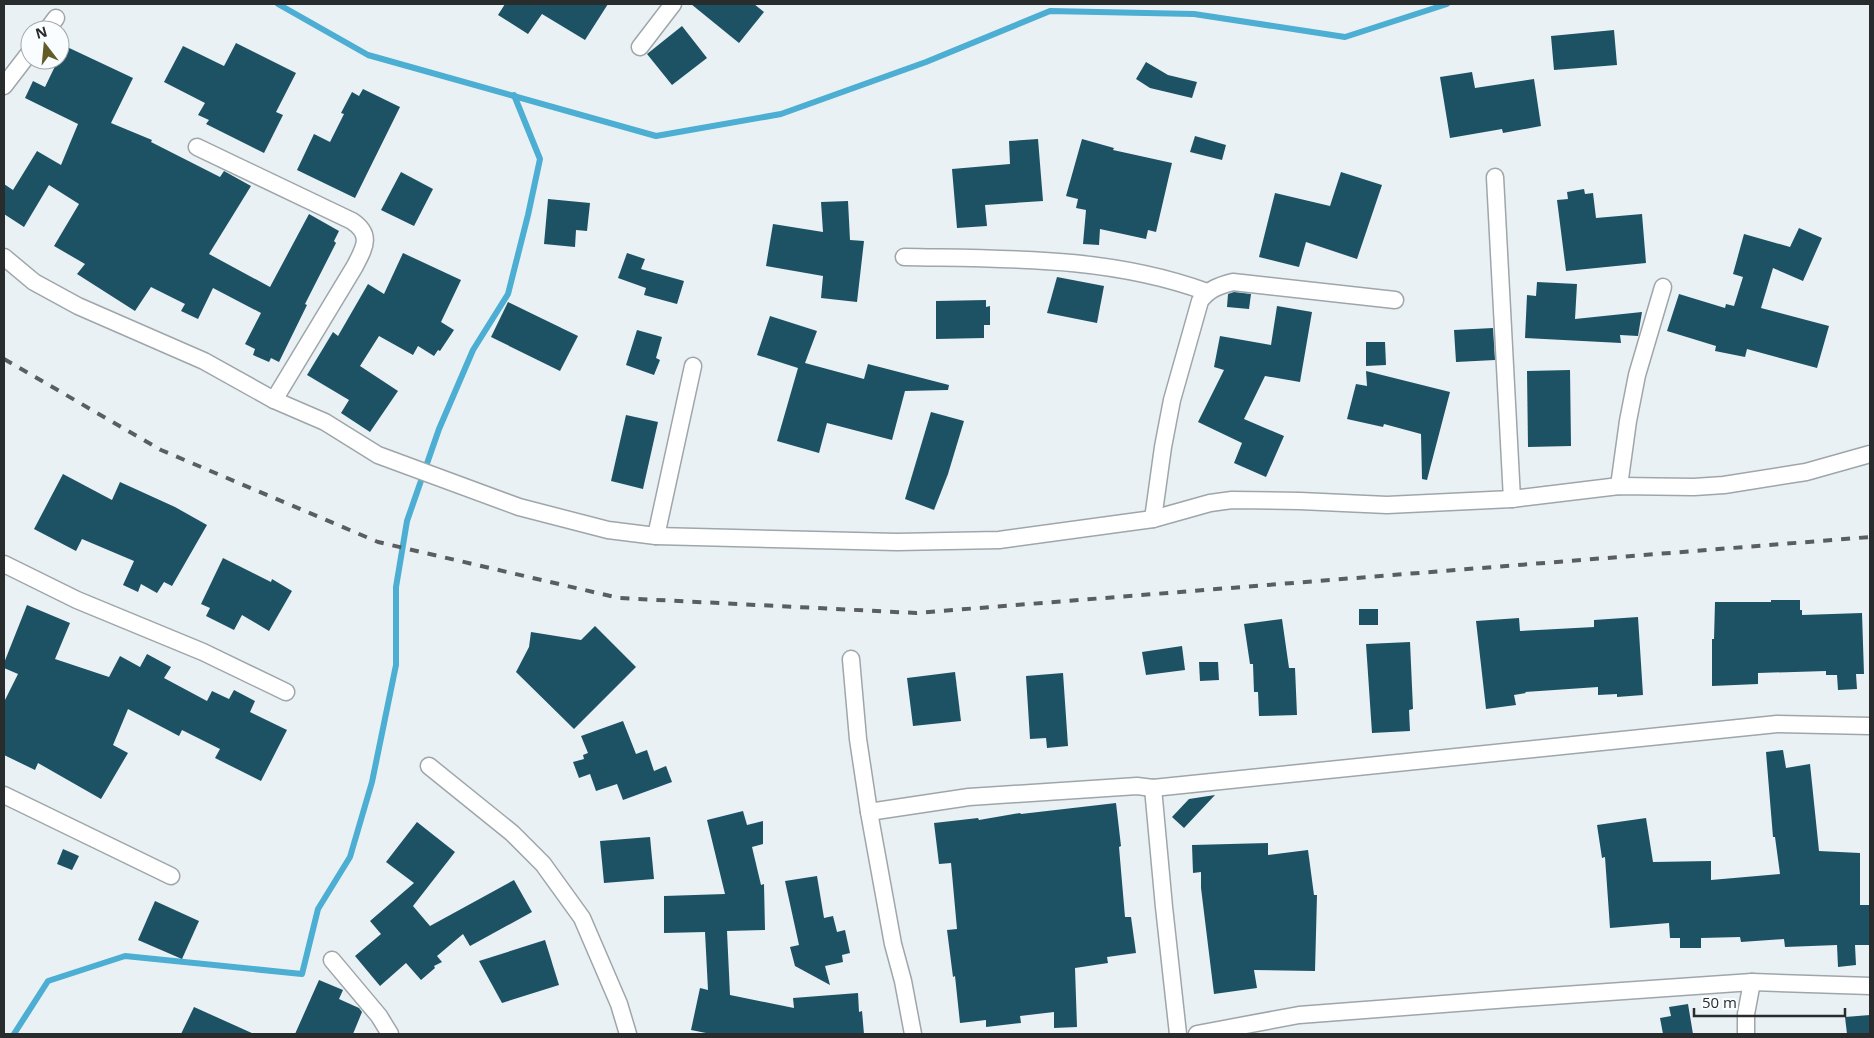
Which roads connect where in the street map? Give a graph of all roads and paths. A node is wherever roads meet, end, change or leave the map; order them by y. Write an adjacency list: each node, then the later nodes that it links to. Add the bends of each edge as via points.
1 (673, 4): 2 (street)
2 (640, 47)
3 (20, 65): 4 (street)
4 (4, 86)
5 (197, 148): 13 (street, via 352,222 365,234 364,248 356,266)
6 (1494, 177): 16 (street)
7 (4, 257): 13 (street, via 34,282 78,306 204,361)
8 (904, 257): 10 (street, via 1035,259 1114,267 1177,281)
9 (1663, 287): 15 (street, via 1637,375)
10 (1207, 292): 11 (street, via 1233,282); 17 (street, via 1200,301 1172,400)
11 (1395, 300)
12 (693, 366): 18 (street)
13 (274, 400): 18 (street, via 325,422 378,455 519,507 608,530)
14 (1870, 454): 15 (street, via 1806,472 1724,485)
15 (1619, 486): 16 (street)
16 (1512, 499): 17 (street, via 1388,505 1232,500)
17 (1153, 520): 18 (street, via 999,540 897,542)
18 (656, 536)
19 (5, 567): 21 (street, via 204,652)
20 (851, 659): 26 (street)
21 (286, 692)
22 (1870, 726): 24 (street, via 1777,724)
23 (428, 766): 32 (street, via 512,833 543,864 582,918 619,1004)
24 (1153, 788): 26 (street, via 1138,786 969,798); 34 (street)
25 (4, 795): 27 (street)
26 (869, 812): 33 (street, via 891,936)
27 (171, 876)
28 (332, 960): 31 (street)
29 (1752, 982): 30 (street); 35 (street, via 1299,1015); 36 (street)
30 (1870, 986)
31 (390, 1034)
32 (628, 1034)
33 (914, 1034)
34 (1178, 1034)
35 (1197, 1034)
36 (1746, 1034)

